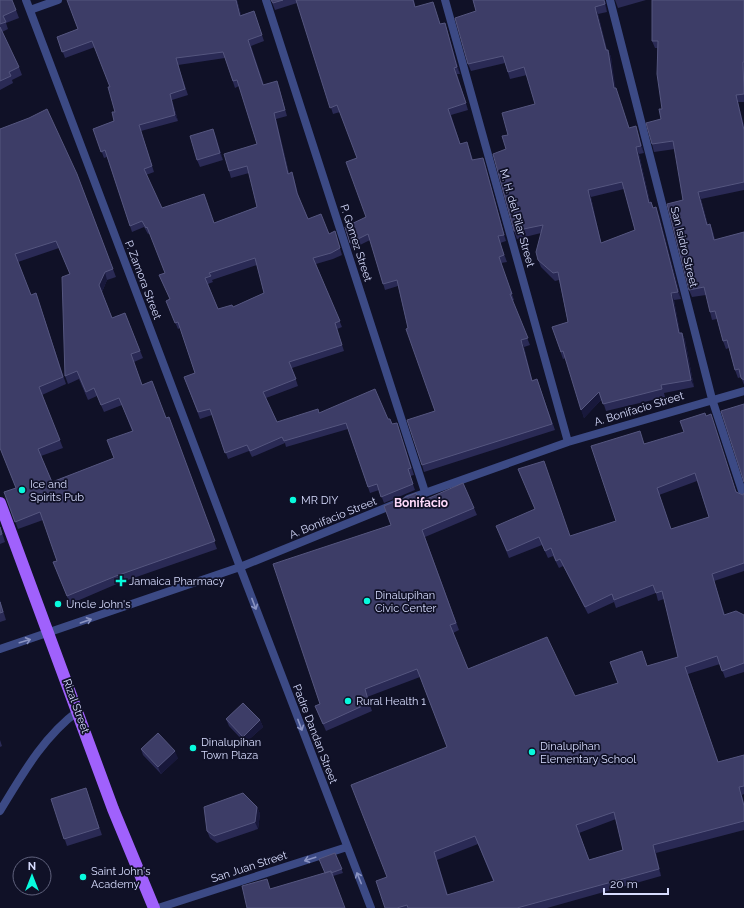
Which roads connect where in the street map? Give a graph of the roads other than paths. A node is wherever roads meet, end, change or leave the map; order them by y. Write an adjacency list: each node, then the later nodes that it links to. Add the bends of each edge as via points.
1 (26, 0): 6 (street, P. Zamora Street)
2 (58, 0): 6 (street)
3 (266, 0): 10 (street, P. Gomez Street)
4 (445, 0): 9 (street, M. H. del Pilar Street)
5 (610, 0): 8 (street, San Isidro Street)
6 (30, 10): 13 (street, P. Zamora Street)
7 (744, 391): 8 (street, A. Bonifacio Street)
8 (712, 399): 9 (street, A. Bonifacio Street); 11 (street, San Isidro Street)
9 (568, 442): 10 (street, A. Bonifacio Street)
10 (425, 492): 13 (street, A. Bonifacio Street)
11 (744, 497)
12 (0, 503): 14 (main road, Rizal Street)
13 (240, 567): 14 (street, A. Bonifacio Street, one-way to 13); 18 (street, Padre Dandan Street, one-way to 18)
14 (50, 634): 15 (street, A. Bonifacio Street, one-way to 14); 16 (main road, Rizal Street)
15 (0, 649)
16 (78, 711): 17 (street, via 52,734 24,771); 19 (main road, Rizal Street, via 113,808)
17 (0, 811)
18 (347, 847): 20 (street, San Juan Street, one-way to 20); 21 (street, Padre Dandan Street, one-way to 18)
19 (154, 908)
20 (158, 908)
21 (371, 908)

